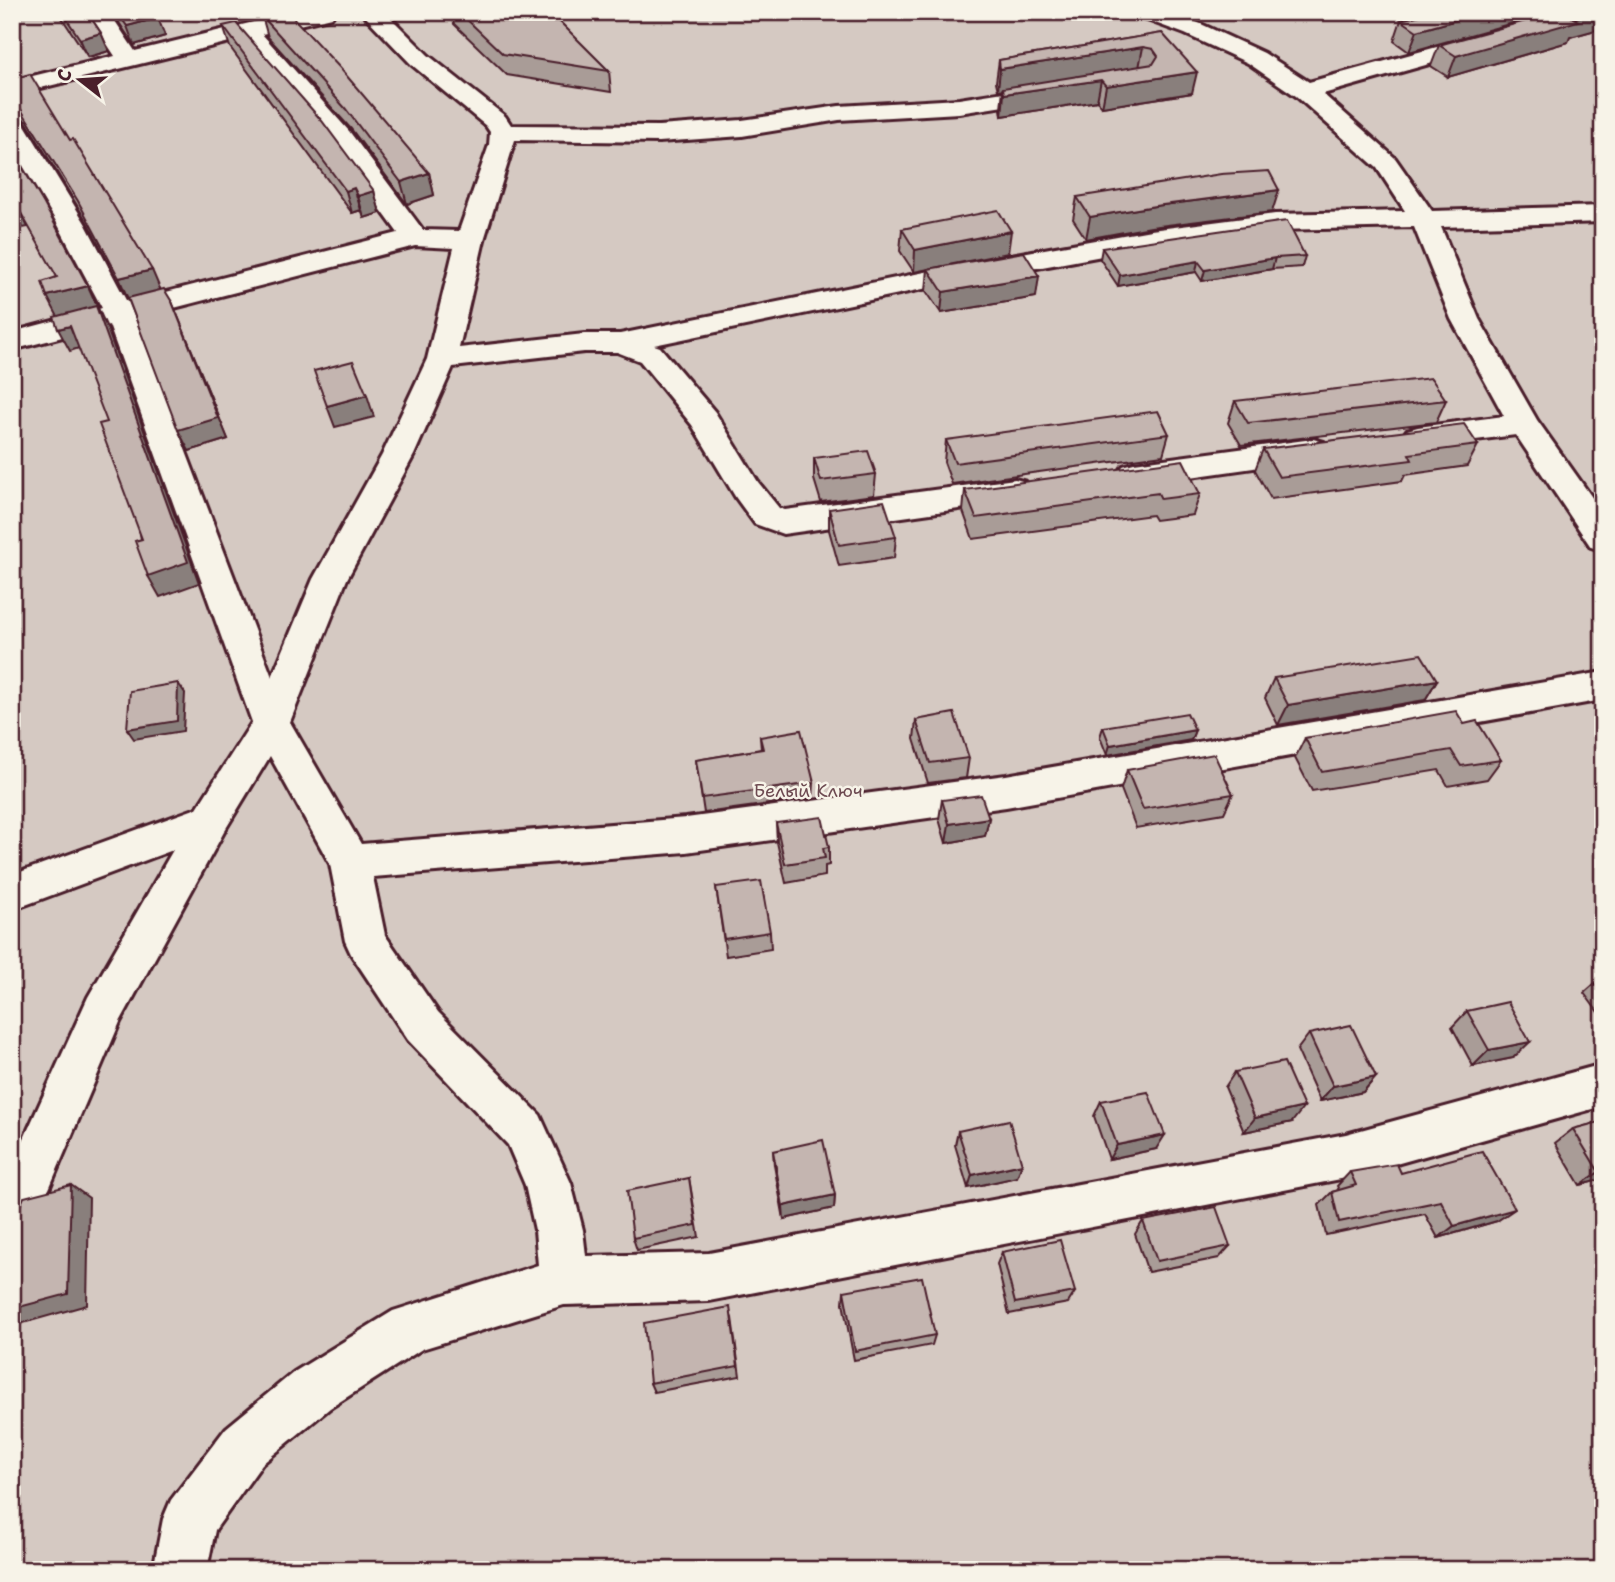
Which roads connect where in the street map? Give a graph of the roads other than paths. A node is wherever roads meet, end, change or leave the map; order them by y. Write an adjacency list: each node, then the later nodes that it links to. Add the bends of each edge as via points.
1 (97, 12): 7 (lane)
2 (324, 12): 5 (lane)
3 (372, 12): 12 (lane)
4 (1147, 12): 10 (lane, via 1256,58)
5 (247, 31): 7 (lane); 15 (lane, via 341,136)
6 (1506, 35): 10 (lane)
7 (129, 59): 8 (lane)
8 (12, 88)
9 (1075, 88): 12 (lane, via 960,106 839,113 743,128 659,134)
10 (1305, 90): 14 (lane, via 1386,163)
11 (12, 125): 17 (lane)
12 (503, 132): 16 (lane)
13 (1603, 214): 14 (lane, via 1544,220)
14 (1424, 219): 19 (lane, via 1230,227 965,271); 21 (lane, via 1465,319)
15 (415, 238): 16 (lane); 17 (lane)
16 (470, 240): 20 (lane)
17 (118, 313): 18 (lane); 29 (lane)
18 (12, 341)
19 (620, 343): 20 (lane); 25 (lane, via 650,354 704,419 767,516 783,522)
20 (442, 359): 29 (lane, via 398,454 330,579)
21 (1524, 424): 22 (lane); 26 (lane)
22 (1386, 441)
23 (1345, 446): 24 (lane)
24 (1110, 477)
25 (1041, 487)
26 (1590, 500): 27 (lane)
27 (1603, 539)
28 (1603, 686): 31 (lane, via 1006,791 686,835)
29 (271, 723): 30 (lane); 31 (lane)
30 (211, 819): 32 (lane); 34 (lane, via 103,1012)
31 (350, 862): 35 (lane, via 366,941 423,1026 524,1130 548,1183)
32 (12, 893)
33 (1603, 1085): 35 (lane, via 1346,1156 1028,1218 709,1277)
34 (12, 1219)
35 (564, 1281): 36 (lane, via 410,1328 313,1390 244,1446 205,1498 190,1519)
36 (180, 1570)

